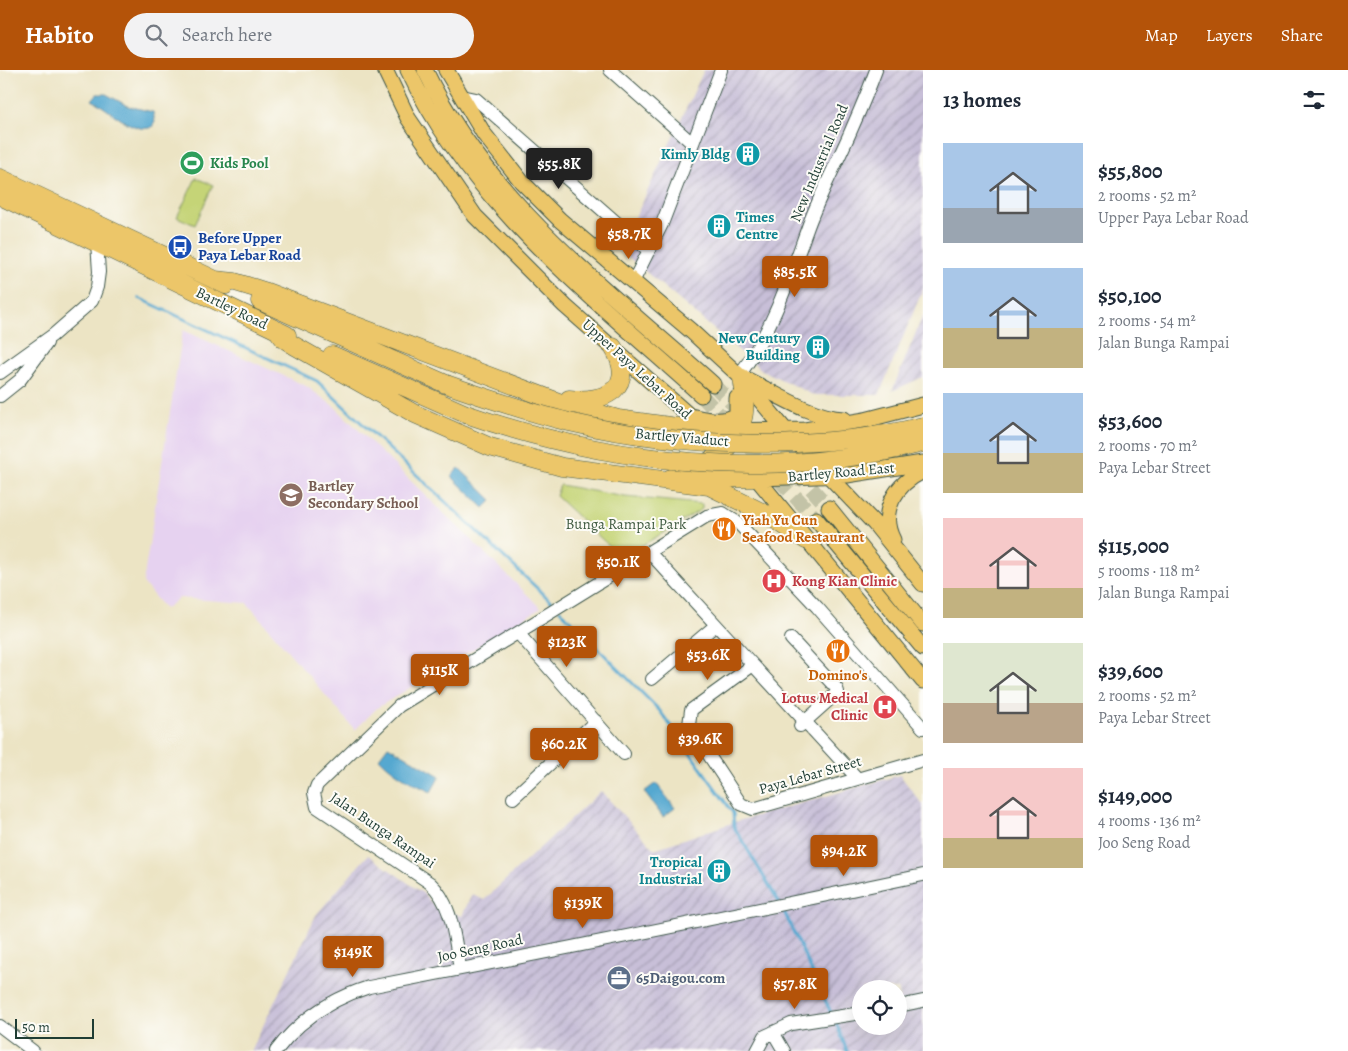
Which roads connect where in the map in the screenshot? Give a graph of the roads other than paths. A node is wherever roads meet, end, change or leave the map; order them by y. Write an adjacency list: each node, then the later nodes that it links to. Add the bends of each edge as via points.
1 (385, 70): 18 (main road, Upper Paya Lebar Road, via 408,118 475,216 532,274)
2 (408, 70): 24 (main road, Upper Paya Lebar Road, via 455,153 493,201 536,245)
3 (425, 70): 23 (main road, via 468,146 506,193 547,235)
4 (446, 70): 8 (main road)
5 (610, 70): 9 (street)
6 (721, 70): 9 (street)
7 (876, 70): 21 (street, New Industrial Road, via 825,184 802,249)
8 (462, 96): 13 (street, via 476,99); 15 (main road, via 484,134 522,182 560,220)
9 (692, 144): 13 (street)
10 (0, 178): 14 (highway, Bartley Road)
11 (0, 196): 12 (highway, Bartley Road)
12 (96, 242): 16 (highway, Bartley Road); 17 (street, via 99,272 92,301)
13 (649, 251): 15 (street)
14 (215, 280): 22 (highway, Bartley Road); 26 (highway, via 264,291)
15 (634, 282): 19 (main road)
16 (277, 330): 28 (highway, Bartley Road); 40 (highway, via 295,346 415,414 490,447 562,467)
17 (52, 335): 20 (street); 25 (street, via 20,380)
18 (613, 347): 26 (highway, via 622,362 622,373 611,393 586,401); 29 (main road, Upper Paya Lebar Road)
19 (725, 361): 21 (main road); 29 (main road, via 737,392 737,414 733,418 716,421)
20 (0, 372)
21 (740, 376): 30 (main road, via 833,418); 34 (highway, via 746,400); 35 (main road)
22 (446, 384): 32 (highway, Bartley Viaduct, bridge, via 508,406 570,422 683,439 751,443 823,442)
23 (713, 384)
24 (701, 395)
25 (0, 396)
26 (549, 398): 31 (highway)
27 (923, 405): 30 (main road)
28 (466, 414): 36 (highway, Bartley Viaduct, bridge, via 586,448 710,463 824,460)
29 (690, 416): 33 (main road, Upper Paya Lebar Road)
30 (865, 420): 35 (main road)
31 (643, 424): 33 (highway); 40 (highway, via 665,443 663,466)
32 (923, 426)
33 (706, 431): 34 (main road); 37 (main road, Upper Paya Lebar Road)
34 (740, 431): 35 (main road); 37 (highway)
35 (786, 431): 41 (main road)
36 (923, 443)
37 (727, 449): 42 (main road, Upper Paya Lebar Road); 43 (highway, via 701,467)
38 (923, 463): 41 (main road, Bartley Road East)
39 (923, 471): 48 (main road, via 900,486 894,494 886,521 889,533)
40 (632, 476): 43 (highway)
41 (830, 476): 42 (main road, Bartley Road East); 48 (main road)
42 (758, 478): 43 (highway); 46 (main road, Upper Paya Lebar Road)
43 (668, 480): 46 (highway, via 709,486 740,500)
44 (829, 508): 51 (main road)
45 (816, 519): 54 (main road)
46 (806, 540): 57 (main road, Upper Paya Lebar Road)
47 (650, 552): 50 (street); 52 (street, Jalan Bunga Rampai); 60 (street, Jalan Bunga Rampai, via 707,516 723,513 738,523 778,564)
48 (906, 562): 49 (main road)
49 (923, 584)
50 (716, 624): 55 (street); 56 (street)
51 (923, 624)
52 (518, 633): 58 (street); 66 (street, Jalan Bunga Rampai, via 399,706 317,785 314,793 318,806 440,892 448,910)
53 (791, 638): 59 (street, via 837,688 836,696)
54 (923, 648)
55 (753, 666): 59 (street); 63 (street, Paya Lebar Street, via 691,710 689,716 689,724 742,804 753,809)
56 (652, 678)
57 (923, 681)
58 (596, 721): 61 (street); 64 (street)
59 (802, 724): 63 (street)
60 (923, 728)
61 (624, 754)
62 (923, 760): 63 (street, Paya Lebar Street)
63 (857, 778)
64 (513, 798)
65 (923, 875): 66 (street, Joo Seng Road)
66 (460, 968): 73 (street, Joo Seng Road, via 369,987 337,999 311,1014)
67 (923, 1001): 68 (street)
68 (907, 1004)
69 (852, 1014): 71 (street, via 791,1024)
70 (0, 1026): 72 (street)
71 (773, 1032): 74 (street, via 765,1036); 75 (street)
72 (33, 1051)
73 (276, 1051)
74 (757, 1051)
75 (784, 1051)

